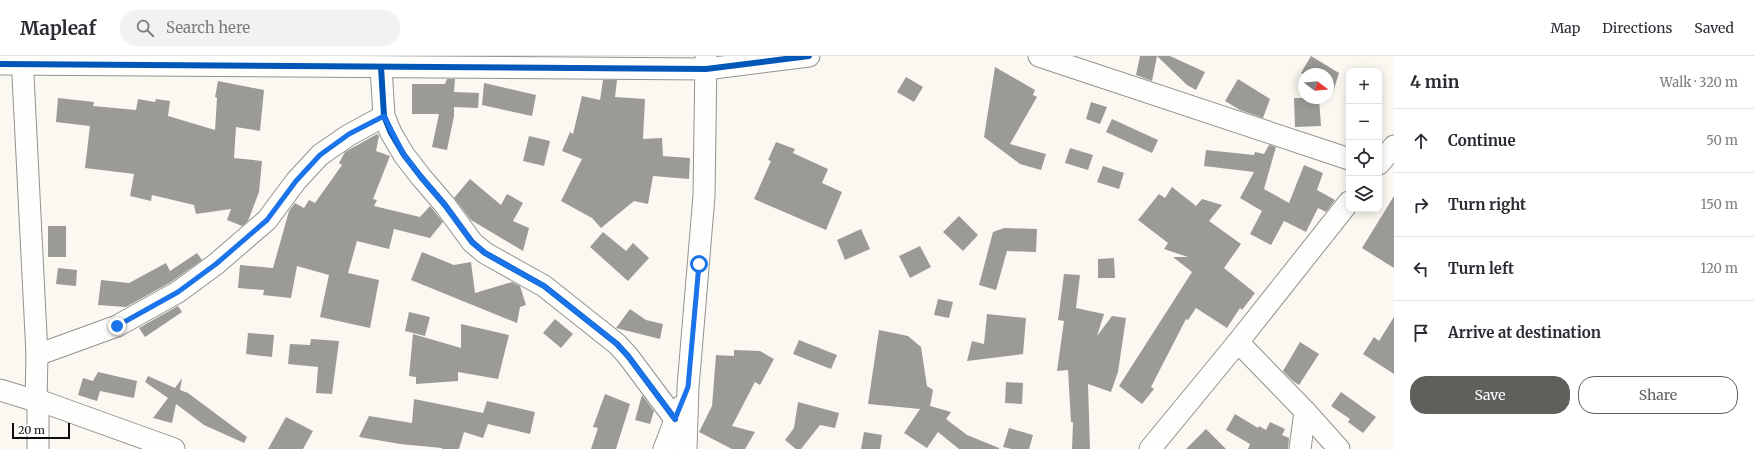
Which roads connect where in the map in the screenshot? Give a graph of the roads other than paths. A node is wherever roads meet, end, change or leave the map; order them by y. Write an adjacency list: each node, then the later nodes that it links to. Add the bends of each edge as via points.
1 (809, 56): 4 (street)
2 (1039, 56): 9 (street)
3 (22, 60): 5 (street); 6 (street); 13 (street)
4 (706, 62): 6 (street); 14 (street, via 704,196)
5 (0, 64)
6 (387, 64): 7 (street)
7 (384, 116): 13 (street, via 349,134 320,155 296,181 267,220 216,264 178,292 117,326); 18 (street, via 404,155 472,242 485,253 544,286 617,344)
8 (1394, 146): 10 (street)
9 (1346, 158)
10 (1382, 160)
11 (1346, 206): 12 (street)
12 (1238, 342): 17 (street); 23 (street)
13 (37, 355): 16 (street)
14 (688, 387): 18 (street); 22 (street)
15 (0, 390): 16 (street)
16 (37, 400): 19 (street); 20 (street)
17 (1306, 411): 24 (street); 25 (street)
18 (675, 419): 21 (street)
19 (38, 449)
20 (174, 449)
21 (664, 449)
22 (686, 449)
23 (1150, 449)
24 (1300, 449)
25 (1339, 449)

